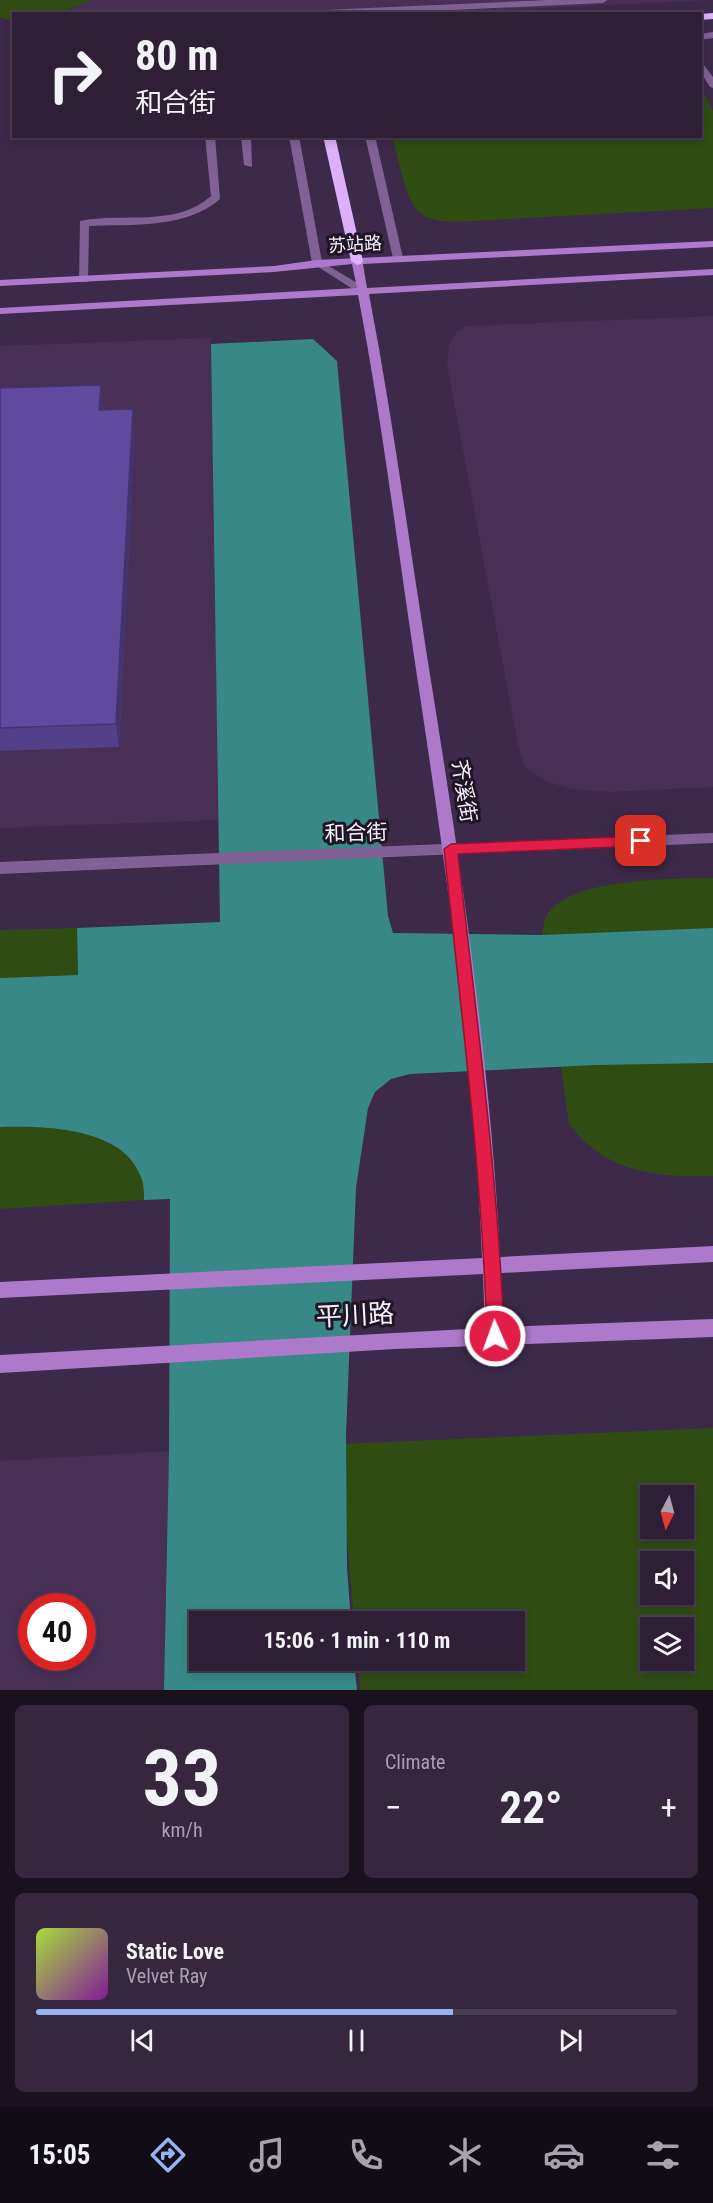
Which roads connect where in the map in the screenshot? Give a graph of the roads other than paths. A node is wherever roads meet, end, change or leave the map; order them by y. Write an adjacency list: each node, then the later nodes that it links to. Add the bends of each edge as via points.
1 (603, 0): 2 (street)
2 (344, 12)
3 (702, 66): 4 (street)
4 (713, 85)
5 (210, 138): 16 (street, via 216,197 210,207 175,217 84,223)
6 (246, 138): 10 (street)
7 (294, 138): 14 (street)
8 (329, 138): 13 (highway)
9 (370, 138): 12 (street)
10 (249, 165)
11 (713, 244): 12 (street, 苏站路)
12 (398, 258): 13 (street, 苏站路)
13 (357, 261): 14 (street, 苏站路); 18 (street, 齐溪街)
14 (317, 263): 16 (street, 苏站路); 18 (street)
15 (713, 272): 18 (street)
16 (83, 280): 17 (street, 苏站路)
17 (0, 283)
18 (363, 291): 19 (street); 21 (street, 齐溪街)
19 (0, 311)
20 (713, 838): 21 (street, 和合街)
21 (451, 849): 22 (street, 和合街); 24 (street, 齐溪街)
22 (0, 868)
23 (713, 1254): 24 (street, 平川路)
24 (493, 1264): 25 (street, 平川路); 27 (street, 齐溪街)
25 (0, 1290)
26 (713, 1328): 27 (street, 平川路)
27 (495, 1336): 28 (street, 平川路)
28 (0, 1364)

